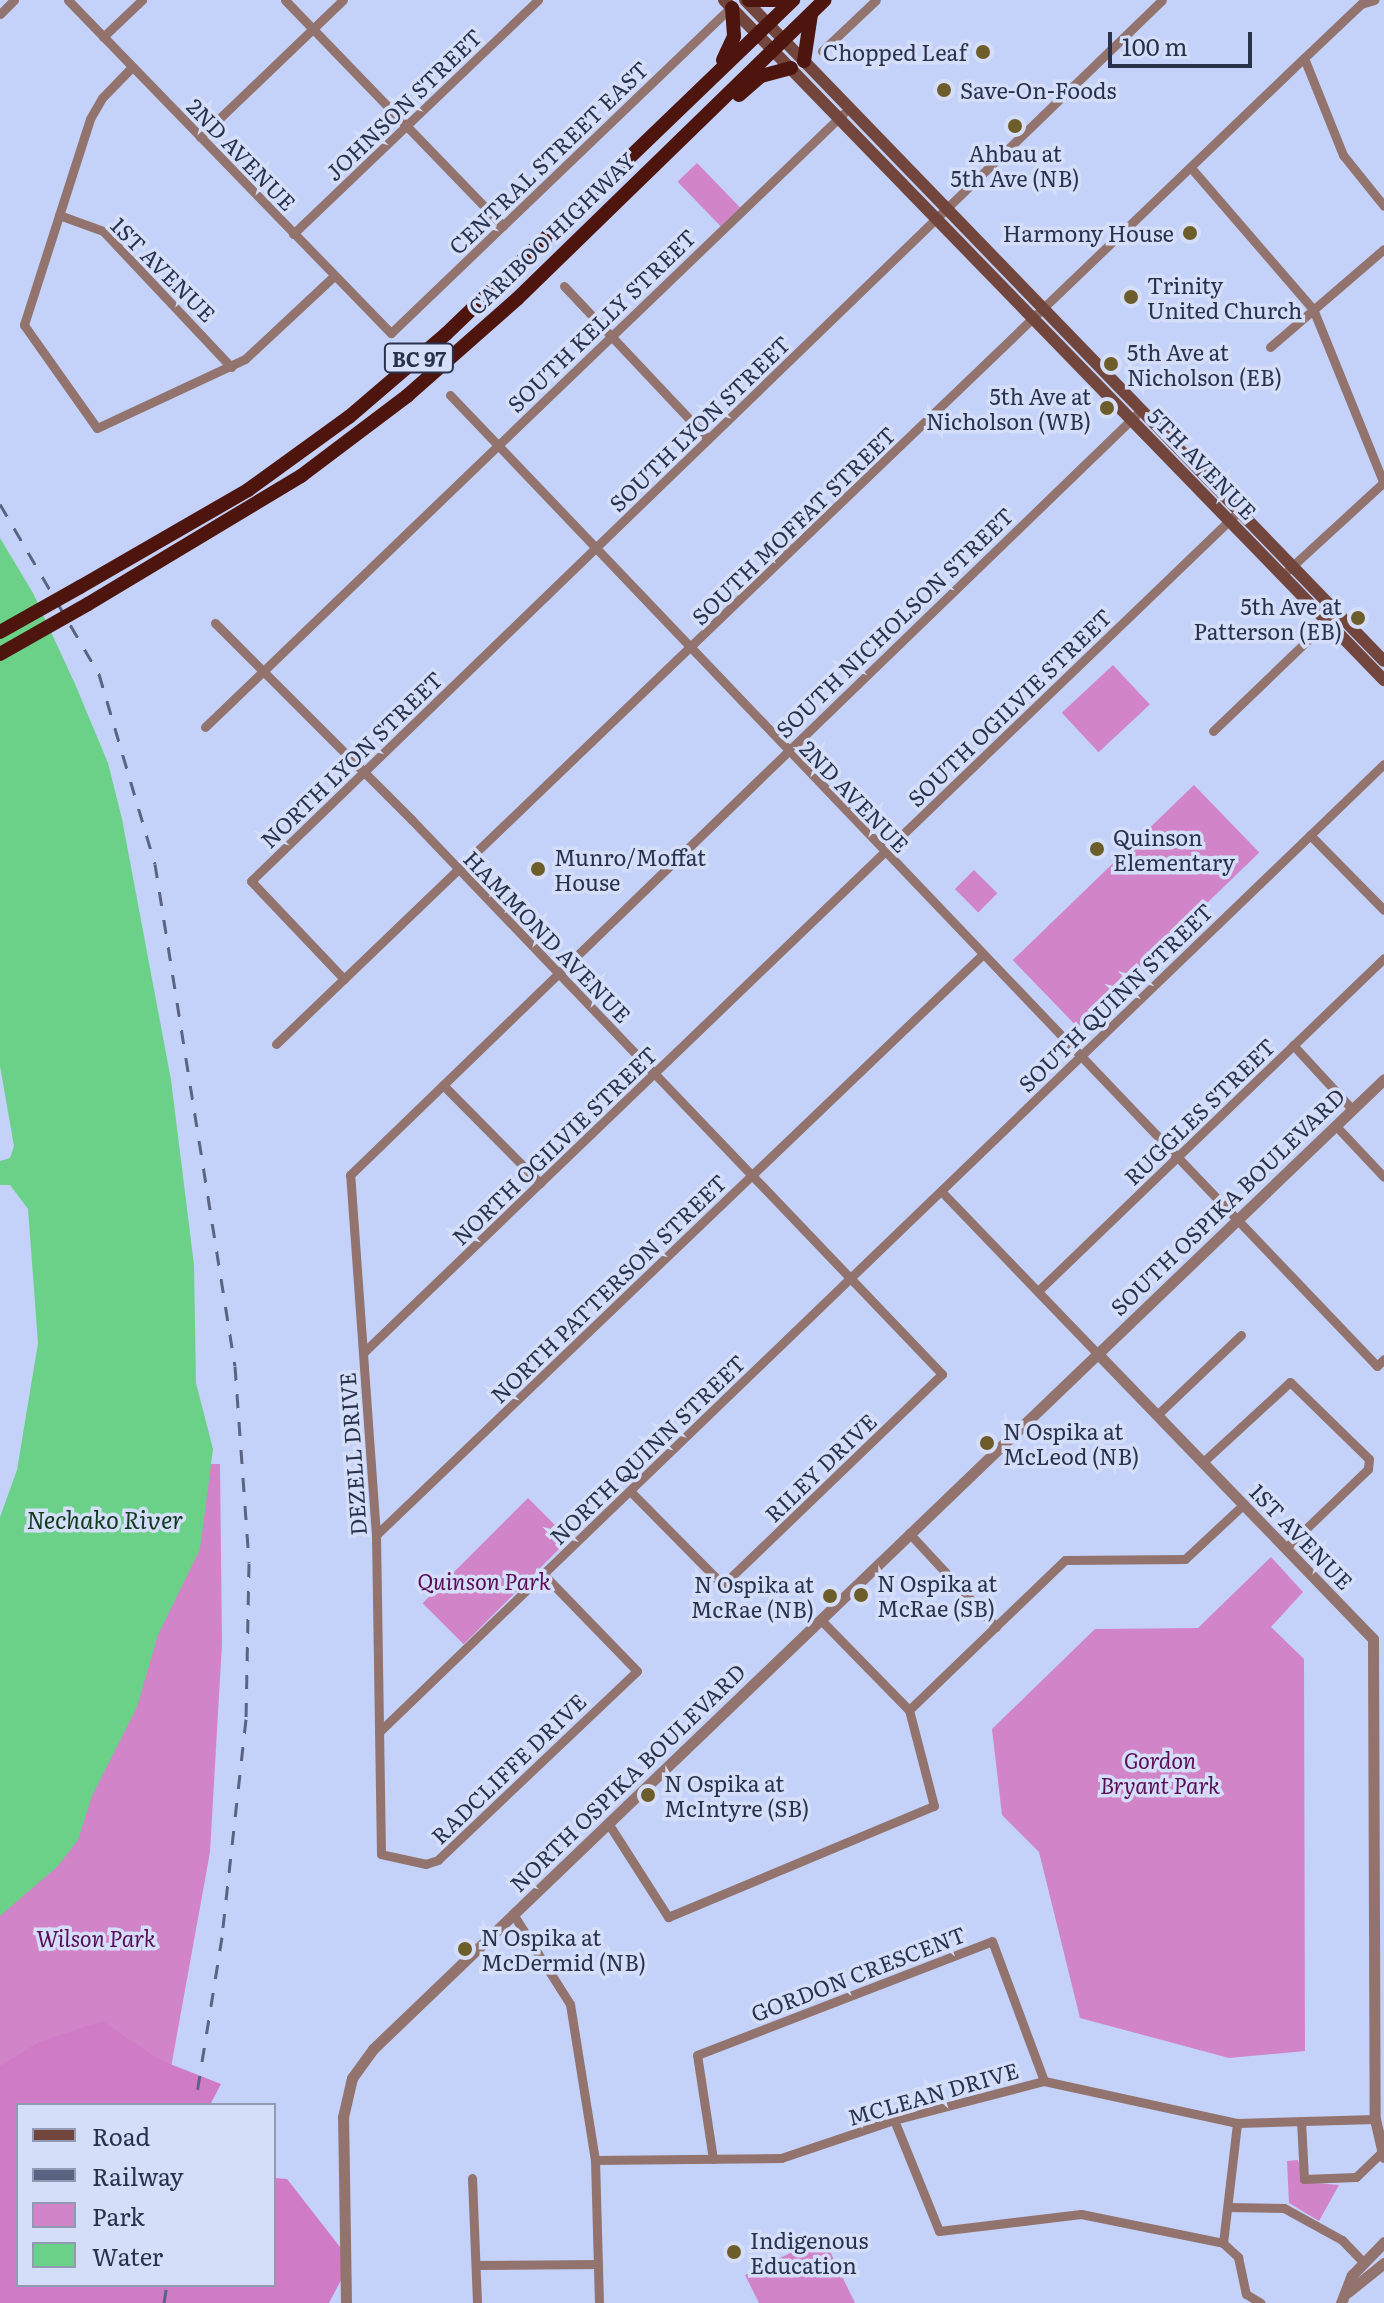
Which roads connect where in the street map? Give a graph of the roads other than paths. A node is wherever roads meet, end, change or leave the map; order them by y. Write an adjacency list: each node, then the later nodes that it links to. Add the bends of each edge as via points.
1 (14, 0): 15 (street)
2 (68, 0): 18 (street, 2ND AVENUE)
3 (142, 0): 18 (street)
4 (285, 0): 16 (street)
5 (343, 0): 16 (street)
6 (538, 0): 26 (street, JOHNSON STREET)
7 (780, 0): 13 (highway)
8 (793, 0): 17 (highway, CARIBOO HIGHWAY / BC 97)
9 (824, 0): 14 (highway, CARIBOO HIGHWAY / BC 97)
10 (876, 0): 19 (street)
11 (1162, 0): 31 (street, SOUTH LYON STREET)
12 (1374, 0): 20 (street, SOUTH MOFFAT STREET, via 1361,4)
13 (736, 3): 17 (main road, 5TH AVENUE); 23 (highway, via 731,46); 33 (street, CENTRAL STREET EAST)
14 (811, 7): 17 (highway, CARIBOO HIGHWAY / BC 97); 21 (highway)
15 (0, 14)
16 (313, 29): 26 (street); 27 (street)
17 (772, 36): 21 (main road, 5TH AVENUE); 23 (highway, CARIBOO HIGHWAY / BC 97); 29 (highway, CARIBOO HIGHWAY / BC 97)
18 (103, 37): 22 (street, 2ND AVENUE)
19 (822, 51)
20 (1304, 58): 28 (street, SOUTH MOFFAT STREET); 30 (street, via 1343,155)
21 (797, 65): 24 (main road, 5TH AVENUE); 25 (main road, 5TH AVENUE); 29 (highway, via 761,76)
22 (132, 67): 27 (street, 2ND AVENUE); 32 (street, via 90,119)
23 (715, 74): 54 (highway, CARIBOO HIGHWAY / BC 97, bridge, via 446,334 349,417 248,490)
24 (850, 108): 25 (street, SOUTH KELLY STREET); 31 (main road, 5TH AVENUE)
25 (840, 118): 31 (main road, 5TH AVENUE); 41 (street, SOUTH KELLY STREET)
26 (407, 126): 33 (street); 34 (street, JOHNSON STREET)
27 (200, 137): 34 (street, 2ND AVENUE)
28 (1192, 169): 38 (street); 39 (street, SOUTH MOFFAT STREET)
29 (627, 192): 56 (highway, CARIBOO HIGHWAY / BC 97, bridge, via 517,299 363,431 221,527)
30 (1384, 206)
31 (942, 213): 39 (main road, 5TH AVENUE); 46 (street, SOUTH LYON STREET)
32 (59, 215): 43 (street, 1ST AVENUE, via 103,231); 43 (street, via 24,325 97,428)
33 (503, 226): 40 (street, CENTRAL STREET EAST)
34 (293, 234): 36 (street, 2ND AVENUE)
35 (1384, 249): 38 (street)
36 (333, 277): 40 (street, 2ND AVENUE); 43 (street)
37 (564, 286): 41 (street)
38 (1313, 309): 42 (street); 48 (street)
39 (1040, 314): 45 (main road, 5TH AVENUE); 55 (street, SOUTH MOFFAT STREET)
40 (391, 333)
41 (611, 336): 46 (street); 47 (street, SOUTH KELLY STREET)
42 (1270, 347)
43 (231, 367)
44 (450, 395): 47 (street, 2ND AVENUE)
45 (1137, 414): 49 (main road, 5TH AVENUE); 63 (street, SOUTH NICHOLSON STREET)
46 (708, 439): 50 (street, SOUTH LYON STREET)
47 (497, 444): 50 (street, 2ND AVENUE); 59 (street, SOUTH KELLY STREET)
48 (1384, 483): 51 (street)
49 (1234, 515): 51 (main road, 5TH AVENUE); 67 (street, SOUTH OGILVIE STREET)
50 (595, 549): 55 (street, 2ND AVENUE); 58 (street, SOUTH LYON STREET)
51 (1288, 570): 52 (main road, 5TH AVENUE)
52 (1332, 617): 57 (main road, 5TH AVENUE); 60 (main road, 5TH AVENUE); 62 (street)
53 (215, 623): 59 (street, HAMMOND AVENUE)
54 (0, 632)
55 (690, 648): 63 (street, 2ND AVENUE); 68 (street, SOUTH MOFFAT STREET)
56 (0, 654)
57 (1384, 661)
58 (476, 663): 65 (street, NORTH LYON STREET)
59 (265, 669): 61 (street, SOUTH KELLY STREET); 65 (street, HAMMOND AVENUE)
60 (1384, 680)
61 (205, 727)
62 (1213, 731)
63 (786, 751): 67 (street, 2ND AVENUE); 73 (street, SOUTH NICHOLSON STREET)
64 (1384, 764): 66 (street, SOUTH QUINN STREET)
65 (364, 771): 68 (street, HAMMOND AVENUE); 74 (street, NORTH LYON STREET, via 251,881)
66 (1310, 835): 69 (street); 77 (street, SOUTH QUINN STREET)
67 (886, 852): 70 (street, 2ND AVENUE); 72 (street, SOUTH OGILVIE STREET)
68 (459, 869): 73 (street, HAMMOND AVENUE); 74 (street, SOUTH MOFFAT STREET)
69 (1384, 910)
70 (983, 954): 77 (street, 2ND AVENUE); 84 (street, NORTH PATTERSON STREET)
71 (1384, 958): 76 (street, RUGGLES STREET)
72 (770, 963): 78 (street, NORTH OGILVIE STREET)
73 (560, 974): 78 (street, HAMMOND AVENUE); 80 (street, SOUTH NICHOLSON STREET)
74 (344, 979): 75 (street, SOUTH MOFFAT STREET)
75 (276, 1044)
76 (1293, 1045): 81 (street); 83 (street, RUGGLES STREET)
77 (1081, 1054): 83 (street, 2ND AVENUE); 88 (street, SOUTH QUINN STREET)
78 (656, 1073): 84 (street, HAMMOND AVENUE); 87 (street, NORTH OGILVIE STREET)
79 (1384, 1079): 81 (street, SOUTH OSPIKA BOULEVARD)
80 (443, 1085): 85 (street, SOUTH NICHOLSON STREET); 87 (street)
81 (1352, 1109): 82 (street, SOUTH OSPIKA BOULEVARD)
82 (1335, 1125): 86 (street); 89 (street, SOUTH OSPIKA BOULEVARD)
83 (1178, 1157): 89 (street, 2ND AVENUE); 91 (street, RUGGLES STREET)
84 (753, 1174): 90 (street, HAMMOND AVENUE); 101 (street, NORTH PATTERSON STREET)
85 (350, 1175): 93 (street, DEZELL DRIVE)
86 (1384, 1177)
87 (540, 1183): 93 (street, NORTH OGILVIE STREET)
88 (941, 1191): 90 (street, NORTH QUINN STREET); 91 (street, 1ST AVENUE)
89 (1238, 1218): 94 (street, SOUTH OSPIKA BOULEVARD); 95 (street, 2ND AVENUE, via 1377,1366)
90 (851, 1277): 98 (street, NORTH QUINN STREET); 98 (street, RILEY DRIVE, via 942,1374 723,1585)
91 (1038, 1291): 94 (street, 1ST AVENUE)
92 (1241, 1335): 96 (street)
93 (364, 1352): 101 (street, DEZELL DRIVE)
94 (1097, 1353): 96 (street, 1ST AVENUE); 100 (street, NORTH OSPIKA BOULEVARD)
95 (1384, 1359)
96 (1157, 1415): 97 (street, 1ST AVENUE)
97 (1203, 1462): 99 (street, 1ST AVENUE); 102 (street, via 1290,1382 1369,1459 1368,1469)
98 (630, 1491): 103 (street, NORTH QUINN STREET)
99 (1244, 1504): 102 (street, 1ST AVENUE); 105 (street, via 1185,1559 1065,1560)
100 (909, 1533): 104 (street, NORTH OSPIKA BOULEVARD); 105 (street)
101 (376, 1535): 107 (street, DEZELL DRIVE)
102 (1286, 1548): 111 (street, 1ST AVENUE, via 1373,1639)
103 (543, 1574): 107 (street, NORTH QUINN STREET); 107 (street, RADCLIFFE DRIVE, via 637,1671 432,1863 381,1854)
104 (820, 1619): 106 (street); 108 (street, NORTH OSPIKA BOULEVARD)
105 (996, 1627): 106 (street)
106 (909, 1710): 108 (street, via 934,1806 668,1917)
107 (379, 1732)
108 (608, 1823): 109 (street, NORTH OSPIKA BOULEVARD)
109 (513, 1914): 117 (street, via 570,2004); 127 (street, NORTH OSPIKA BOULEVARD, via 373,2049 352,2078 343,2117)
110 (1044, 2081): 112 (street, MCLEAN DRIVE); 114 (street, MCLEAN DRIVE); 116 (street, GORDON CRESCENT, via 992,1941 697,2055)
111 (1375, 2119): 113 (street, MCLEAN DRIVE); 115 (street, 1ST AVENUE)
112 (894, 2120): 116 (street, MCLEAN DRIVE, via 781,2158); 121 (street, via 939,2231 1081,2214)
113 (1301, 2121): 114 (street, MCLEAN DRIVE); 115 (street, via 1304,2179 1356,2177)
114 (1237, 2123): 119 (street)
115 (1382, 2155)
116 (713, 2159): 117 (street, MCLEAN DRIVE)
117 (595, 2160): 124 (street)
118 (472, 2178): 125 (street)
119 (1228, 2207): 121 (street); 122 (street, via 1284,2208 1342,2240)
120 (1384, 2242): 122 (street)
121 (1223, 2243): 130 (street, via 1238,2257 1246,2294)
122 (1363, 2262): 126 (street)
123 (1384, 2263): 126 (street)
124 (598, 2264): 125 (street); 129 (street)
125 (476, 2265): 128 (street)
126 (1348, 2292): 131 (street)
127 (346, 2303)
128 (477, 2303)
129 (599, 2303)
130 (1261, 2303)
131 (1341, 2303)

